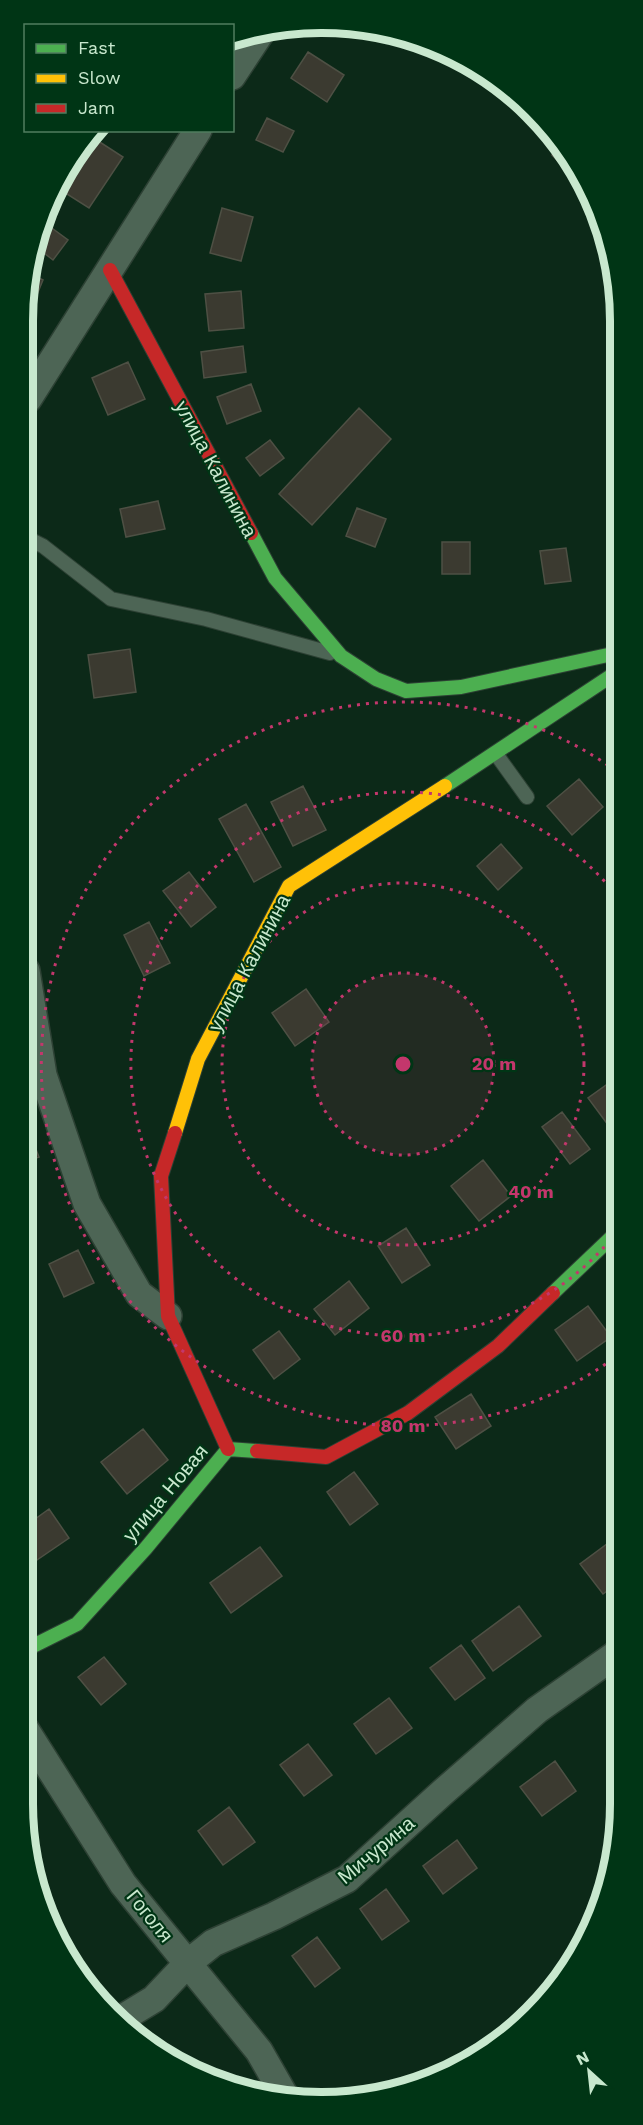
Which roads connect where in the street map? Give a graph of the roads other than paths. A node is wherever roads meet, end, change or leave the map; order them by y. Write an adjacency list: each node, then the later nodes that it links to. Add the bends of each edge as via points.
1 (254, 41): 2 (street)
2 (234, 73)
3 (197, 132): 4 (street)
4 (110, 270): 5 (street); 8 (street, улица Калинина, via 275,578)
5 (33, 391)
6 (33, 541): 8 (lane, улица Калинина, via 111,599 206,618)
7 (610, 655): 8 (street, улица Калинина, via 461,687 406,691 376,679)
8 (341, 656)
9 (610, 677): 10 (street, улица Калинина)
10 (496, 754): 11 (lane); 14 (street, улица Калинина, via 289,886 198,1059 161,1176)
11 (527, 796)
12 (33, 1014): 14 (street, улица Калинина, via 43,1075 87,1204 139,1294)
13 (610, 1239): 15 (street, улица Новая, via 498,1346 408,1413 326,1457)
14 (168, 1316): 15 (street, улица Калинина)
15 (228, 1449): 16 (street, улица Новая, via 77,1624)
16 (33, 1646)
17 (610, 1659): 19 (street, Мичурина, via 537,1710 347,1879 213,1943)
18 (33, 1742): 19 (street, Гоголя, via 123,1884)
19 (188, 1963): 20 (street, Мичурина, via 154,2000); 21 (street, Гоголя, via 259,2051)
20 (126, 2016)
21 (281, 2089)

